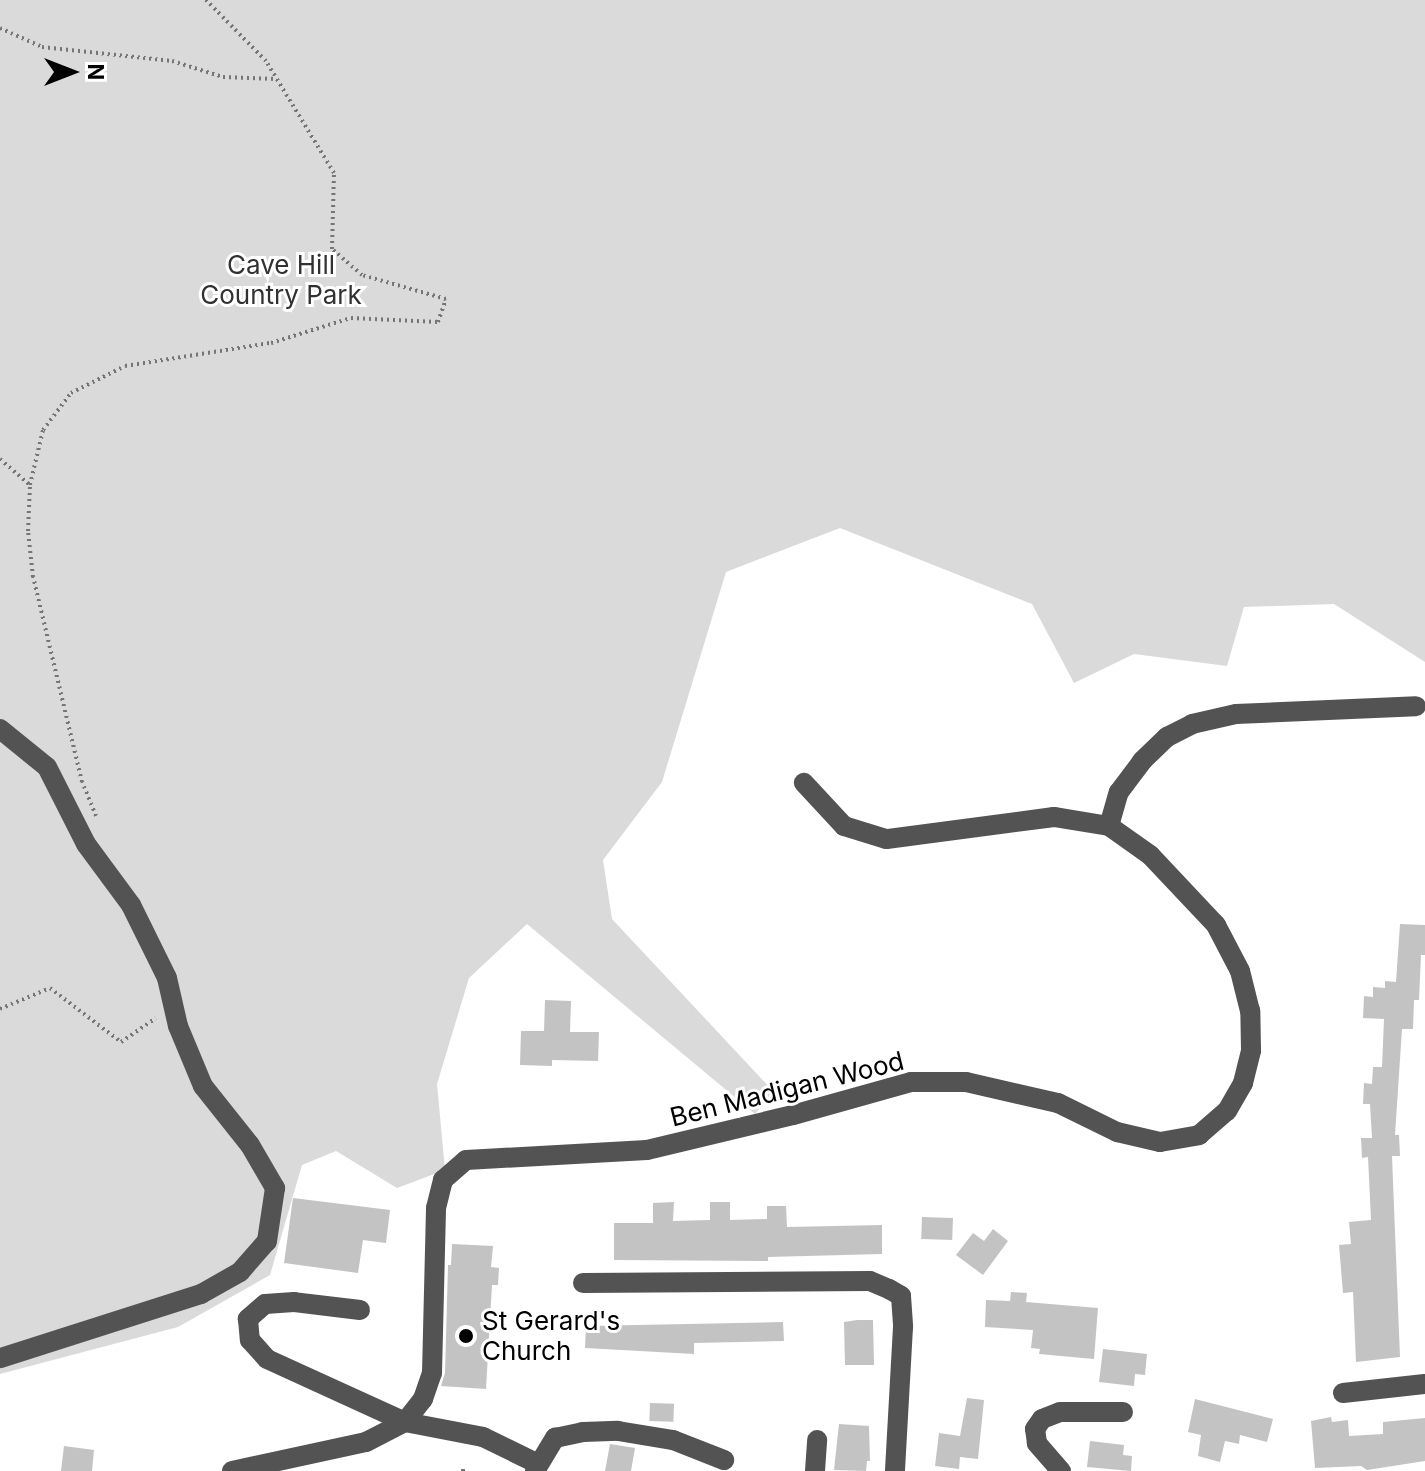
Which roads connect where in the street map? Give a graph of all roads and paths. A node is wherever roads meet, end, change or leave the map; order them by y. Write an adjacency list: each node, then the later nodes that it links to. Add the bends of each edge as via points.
1 (206, 0): 3 (path)
2 (0, 28): 3 (path, via 42,47 172,61 223,77)
3 (277, 79): 5 (path, via 334,173 332,249 362,275 446,299 438,322 351,318 271,343 125,366 71,393 43,430)
4 (0, 459): 5 (path)
5 (30, 485): 9 (path, via 33,577 82,782)
6 (1416, 706): 10 (street, via 1236,714 1192,724 1167,737 1142,761 1119,792)
7 (0, 729): 11 (street, via 47,767 86,844 131,905 167,978)
8 (804, 783): 10 (street, Ben Madigan Wood, via 844,826 886,839 1054,817)
9 (101, 825)
10 (1109, 826): 19 (street, Ben Madigan Wood, via 1150,855 1206,915 1240,971 1250,1011 1251,1050 1243,1083 1227,1111 1199,1135 1160,1142 1117,1132 1058,1103 966,1082 911,1082 647,1150 466,1160 443,1180 436,1208 432,1373 423,1399)
11 (174, 1005): 12 (path, via 121,1042 50,988); 15 (street, via 203,1086 250,1145 275,1188 267,1241 240,1272 201,1294)
12 (0, 1009)
13 (583, 1283): 25 (street, via 870,1281 901,1296)
14 (360, 1310): 19 (street, via 265,1304 248,1319 250,1340 267,1359)
15 (0, 1358)
16 (1425, 1384): 17 (street)
17 (1343, 1393)
18 (1123, 1412): 26 (street, via 1050,1413 1037,1423 1041,1452)
19 (405, 1422): 22 (street, via 483,1437); 23 (street, Ben Madigan Wood, via 366,1442)
20 (817, 1440): 24 (street)
21 (724, 1460): 22 (street, via 673,1440 618,1431 583,1432 555,1438)
22 (536, 1468)
23 (232, 1471)
24 (815, 1471)
25 (895, 1471)
26 (1061, 1471)

